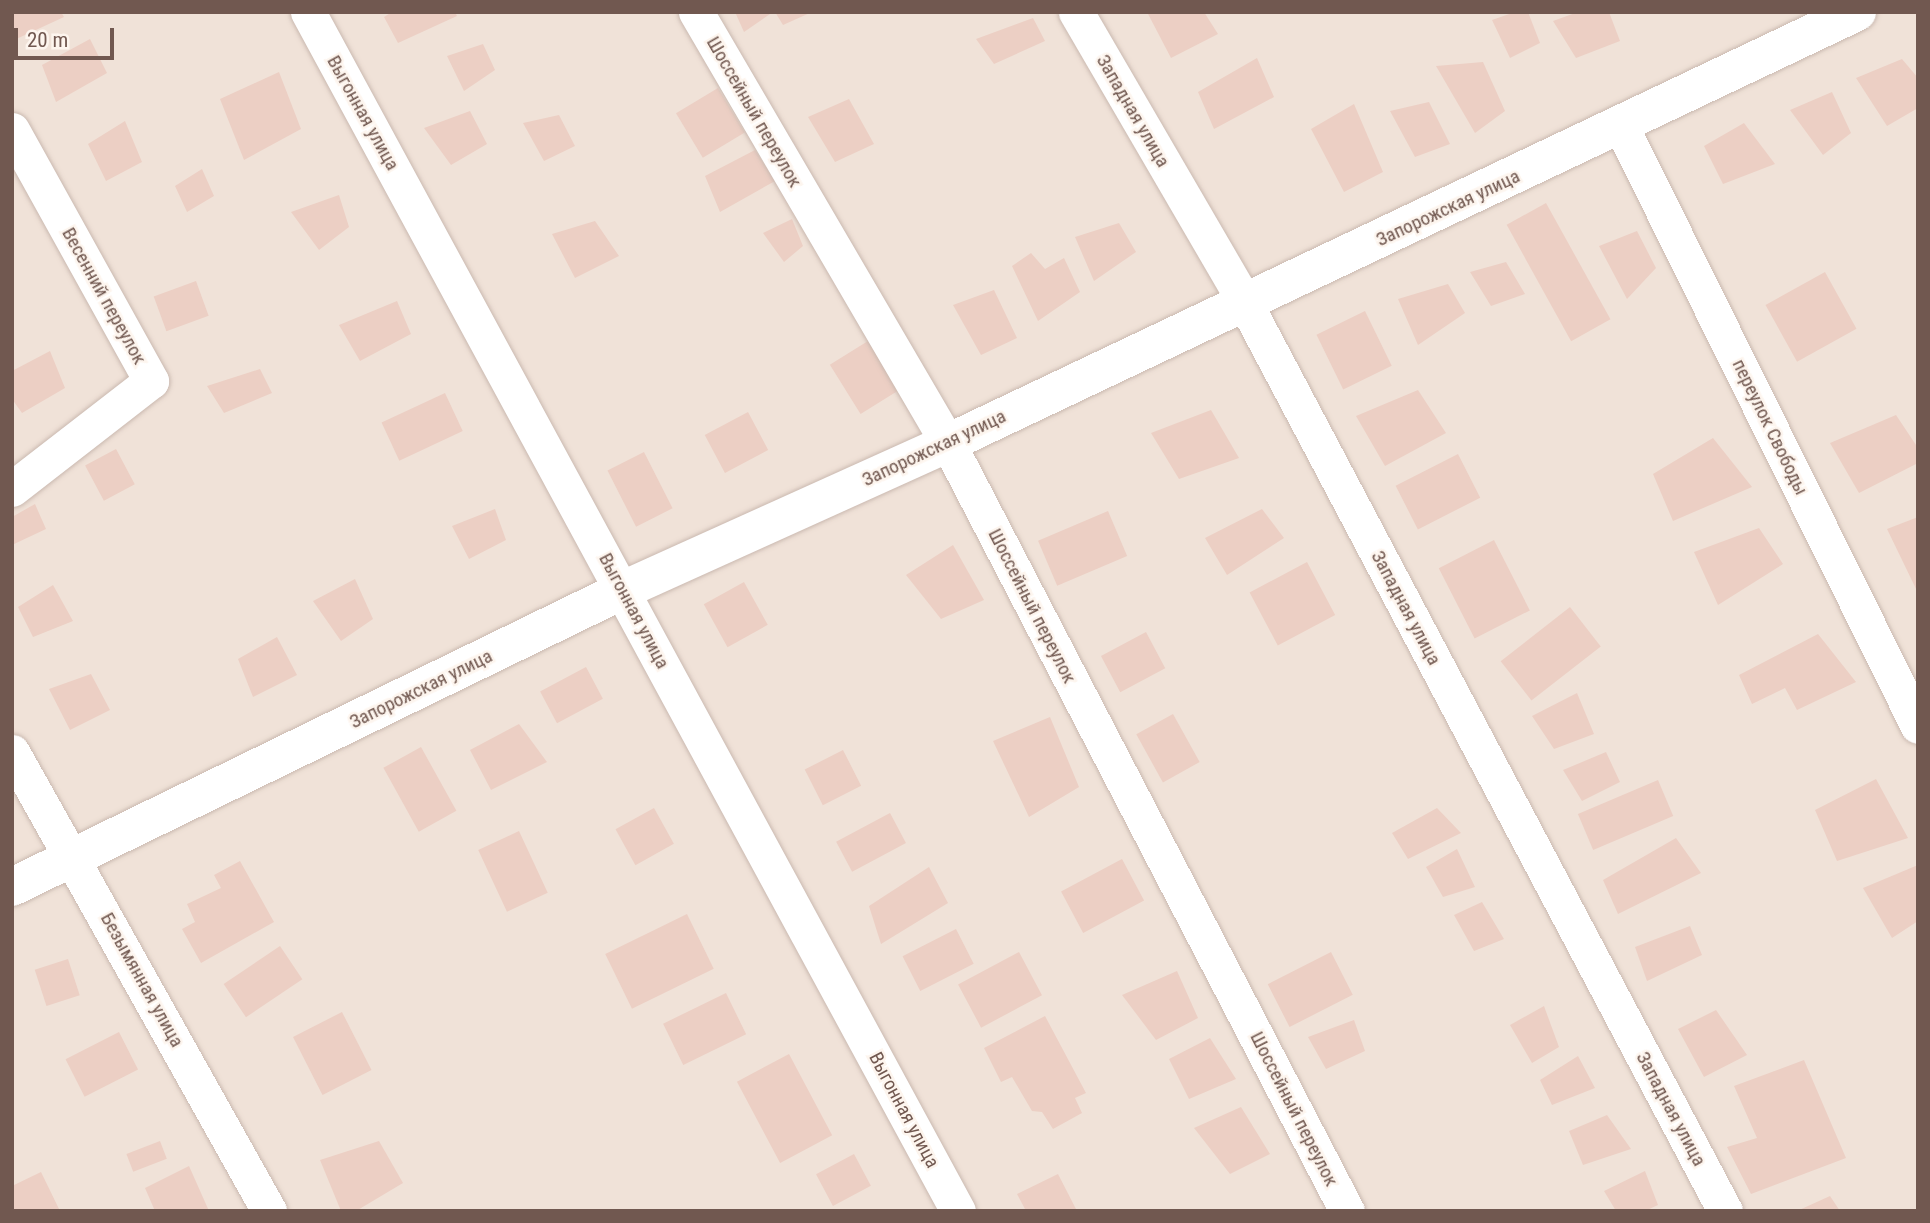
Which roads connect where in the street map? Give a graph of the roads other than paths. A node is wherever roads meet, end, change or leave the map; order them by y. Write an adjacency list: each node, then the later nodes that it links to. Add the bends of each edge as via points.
1 (308, 12): 10 (street, Выгонная улица)
2 (696, 12): 8 (street, Шоссейный переулок)
3 (1076, 12): 7 (street, Западная улица)
4 (1857, 12): 5 (street, Запорожская улица)
5 (1622, 128): 7 (street, Запорожская улица); 11 (street, переулок Свободы)
6 (12, 130): 9 (street, Весенний переулок, via 151,381)
7 (1244, 301): 8 (street, Запорожская улица); 18 (street, Западная улица)
8 (948, 443): 10 (street, Запорожская улица); 17 (street, Шоссейный переулок)
9 (12, 489)
10 (623, 590): 13 (street, Запорожская улица); 16 (street, Выгонная улица)
11 (1918, 726)
12 (12, 752): 13 (street, Безымянная улица)
13 (75, 858): 14 (street, Запорожская улица); 15 (street, Безымянная улица)
14 (12, 887)
15 (269, 1211)
16 (958, 1211)
17 (1347, 1211)
18 (1725, 1211)

